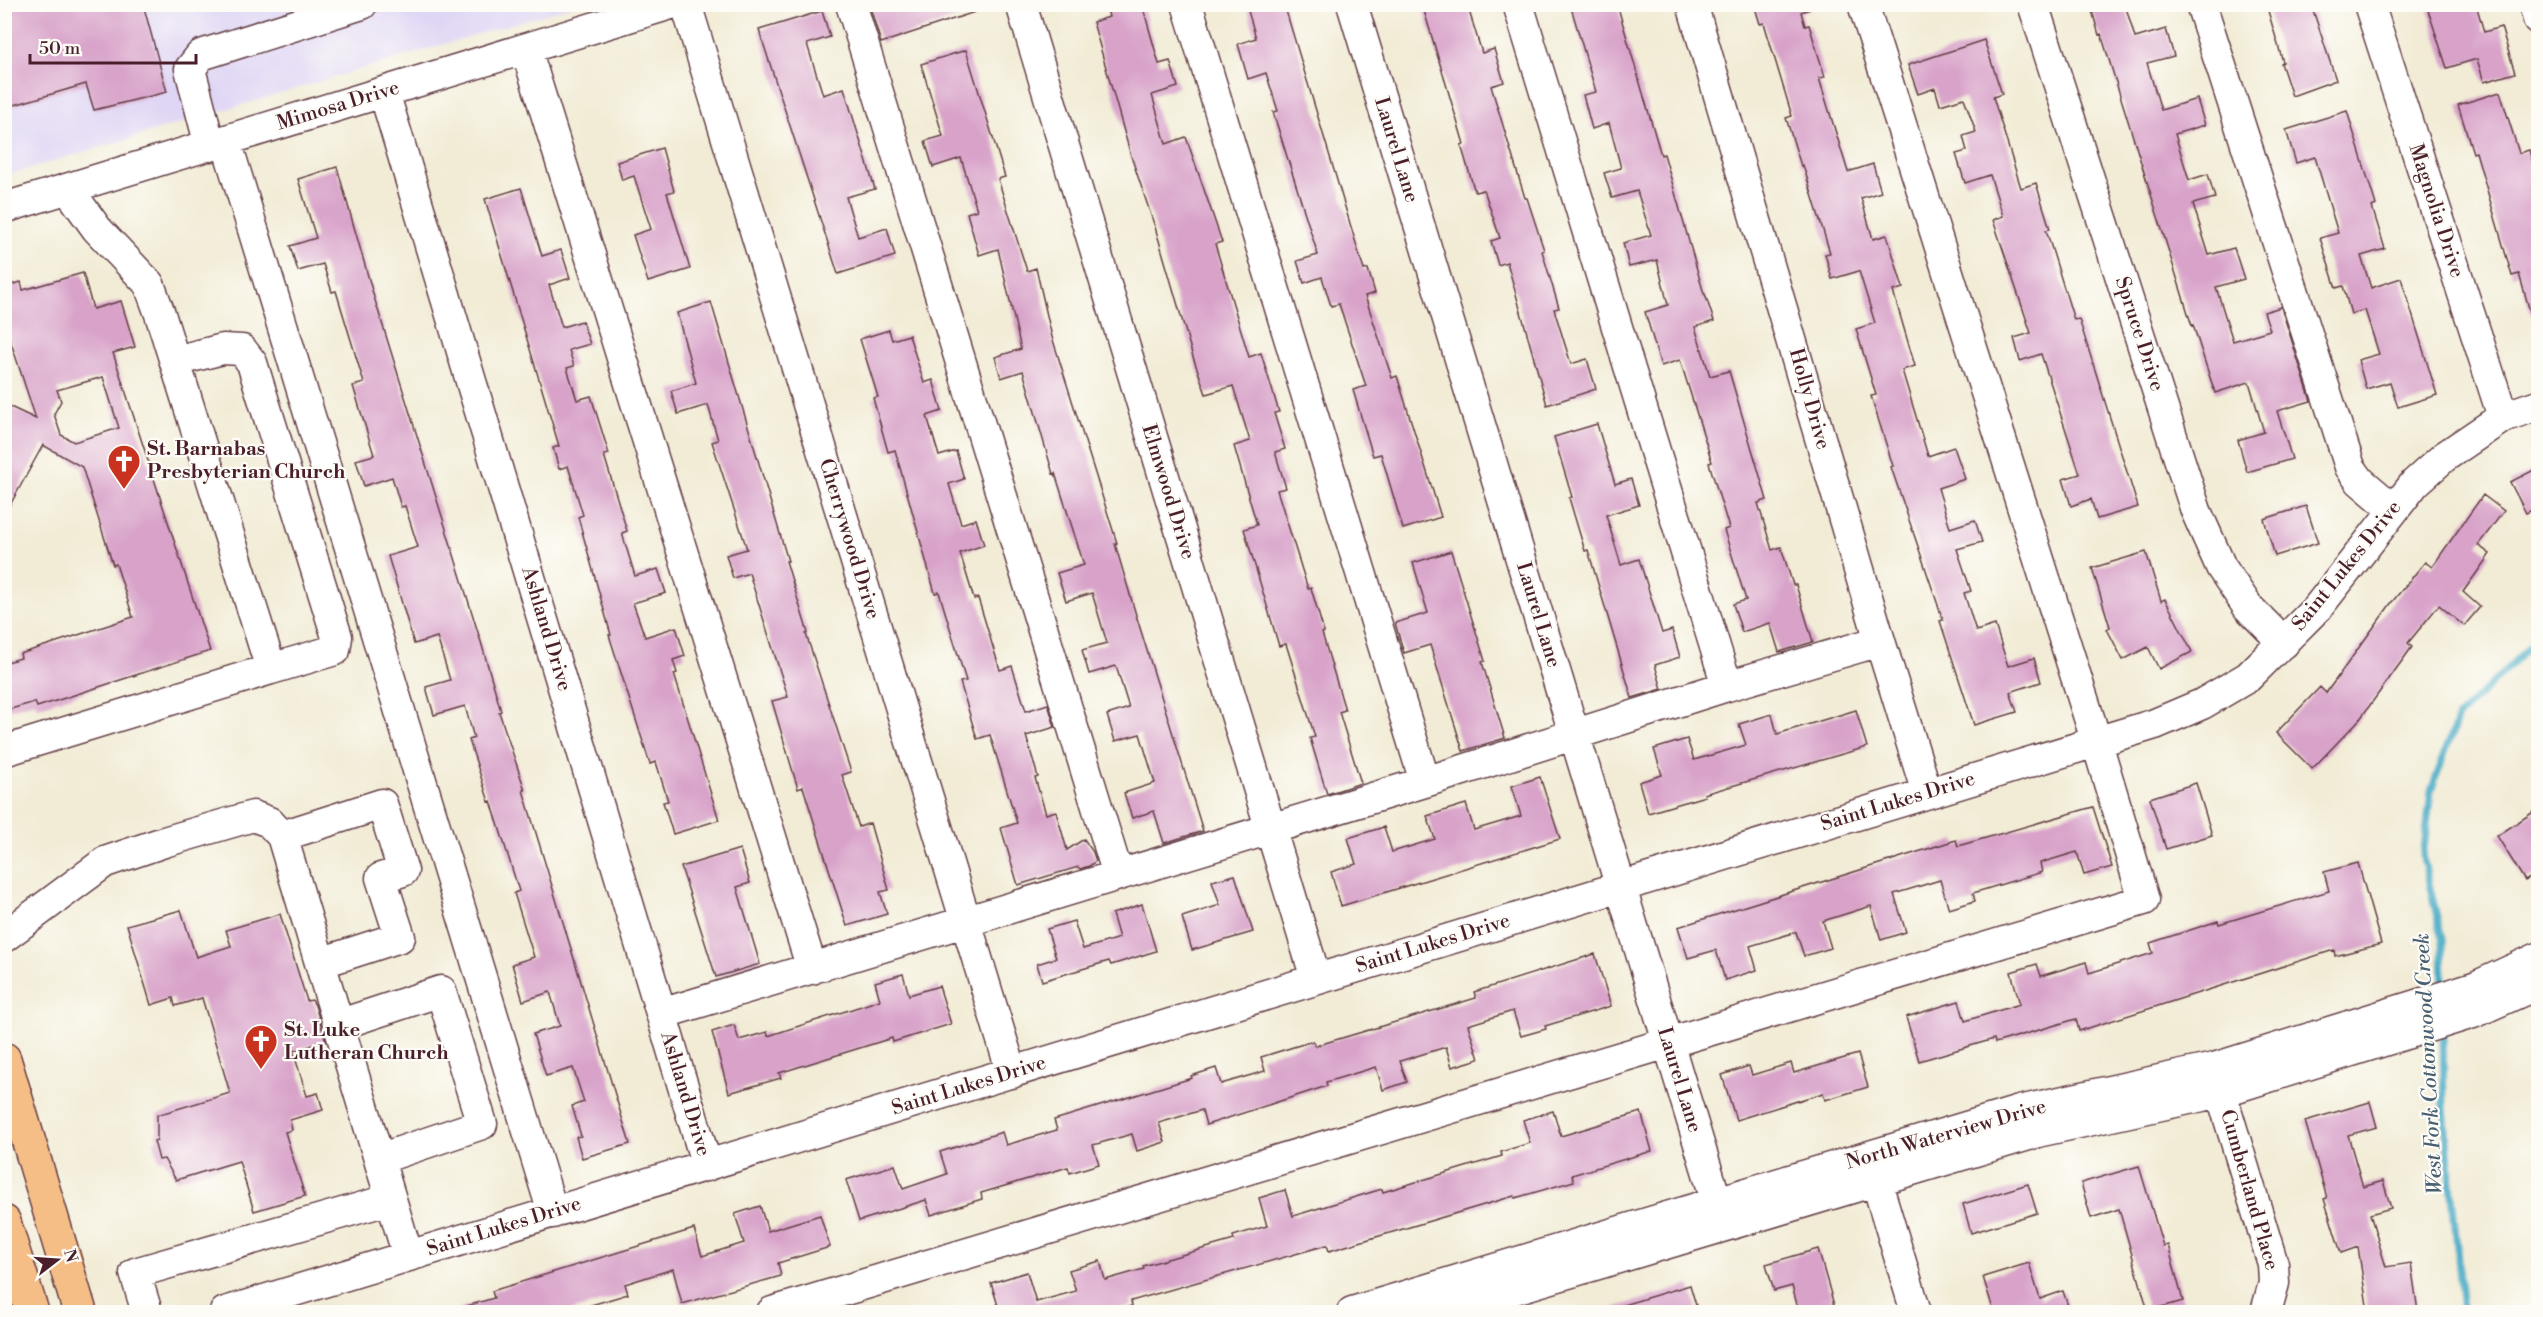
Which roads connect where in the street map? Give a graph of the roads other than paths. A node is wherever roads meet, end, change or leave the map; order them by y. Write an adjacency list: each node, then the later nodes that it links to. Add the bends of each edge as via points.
1 (362, 4): 19 (street, via 201,55 190,69)
2 (671, 4): 15 (street, Mimosa Drive)
3 (686, 4): 39 (street, Cherrywood Drive)
4 (851, 4): 37 (street)
5 (1021, 4): 35 (street, Elmwood Drive)
6 (1187, 4): 33 (street)
7 (1352, 4): 30 (street, Laurel Lane)
8 (1518, 4): 29 (street)
9 (1692, 4): 26 (street, Holly Drive)
10 (1863, 4): 31 (street)
11 (2033, 4): 27 (street, Spruce Drive, via 2196,511 2221,567 2248,607)
12 (2201, 4): 25 (street, via 2350,467 2360,481)
13 (2369, 4): 24 (street, Magnolia Drive)
14 (2534, 4): 16 (street)
15 (598, 15): 17 (street, Mimosa Drive)
16 (2538, 19)
17 (526, 49): 18 (street, Mimosa Drive); 43 (street)
18 (384, 92): 19 (street, Mimosa Drive); 47 (street, Ashland Drive)
19 (218, 143): 20 (street, Mimosa Drive); 57 (street)
20 (68, 189): 21 (street, Mimosa Drive); 22 (street, via 97,229 149,284)
21 (4, 208)
22 (175, 361): 28 (street); 28 (street, via 223,349 242,350 256,375 337,637 335,650)
23 (2538, 405): 24 (street, Saint Lukes Drive)
24 (2503, 417): 25 (street, Saint Lukes Drive, via 2444,457)
25 (2393, 509): 27 (street, Saint Lukes Drive, via 2318,607)
26 (1880, 641): 29 (street); 34 (street, Holly Drive)
27 (2284, 643): 31 (street, Saint Lukes Drive, via 2248,677 2202,704)
28 (271, 669): 32 (street)
29 (1727, 686): 30 (street)
30 (1574, 735): 33 (street); 38 (street, Laurel Lane)
31 (2097, 743): 34 (street, Saint Lukes Drive); 49 (street, via 2144,900)
32 (4, 751)
33 (1425, 782): 35 (street)
34 (1927, 793): 38 (street, Saint Lukes Drive)
35 (1270, 828): 37 (street); 44 (street, Elmwood Drive)
36 (282, 836): 40 (street, via 269,822 253,816 105,861); 42 (street); 42 (street, via 382,804 404,871 381,878 400,937)
37 (1118, 875): 39 (street)
38 (1620, 887): 44 (street, Saint Lukes Drive); 49 (street, Laurel Lane)
39 (966, 922): 43 (street); 51 (street, Cherrywood Drive)
40 (4, 937)
41 (2538, 958): 46 (street, North Waterview Drive)
42 (320, 963): 48 (street)
43 (812, 969): 47 (street)
44 (1316, 980): 51 (street, Saint Lukes Drive)
45 (2538, 984): 46 (street, North Waterview Drive)
46 (2475, 1000): 52 (street, North Waterview Drive)
47 (661, 1014): 54 (street, Ashland Drive)
48 (338, 1025): 53 (street); 53 (street, via 441,991 482,1124)
49 (1668, 1044): 58 (street, Laurel Lane); 66 (street)
50 (4, 1059): 63 (main road)
51 (1012, 1073): 54 (street, Saint Lukes Drive)
52 (2217, 1080): 55 (street, North Waterview Drive, via 2042,1131); 70 (street, Cumberland Place, via 2273,1264 2274,1283)
53 (379, 1159): 56 (street)
54 (707, 1166): 57 (street, Saint Lukes Drive)
55 (1873, 1168): 58 (street, North Waterview Drive); 69 (street)
56 (391, 1199): 60 (street); 64 (street, via 135,1273)
57 (553, 1213): 60 (street, Saint Lukes Drive)
58 (1721, 1214): 61 (street, North Waterview Drive)
59 (4, 1222): 62 (main road)
60 (408, 1256): 65 (street, Saint Lukes Drive)
61 (1518, 1288): 67 (street, North Waterview Drive); 68 (street, North Waterview Drive)
62 (32, 1312)
63 (80, 1312)
64 (147, 1312)
65 (225, 1312)
66 (772, 1312)
67 (1352, 1312)
68 (1438, 1312)
69 (1916, 1312)
70 (2266, 1312)

